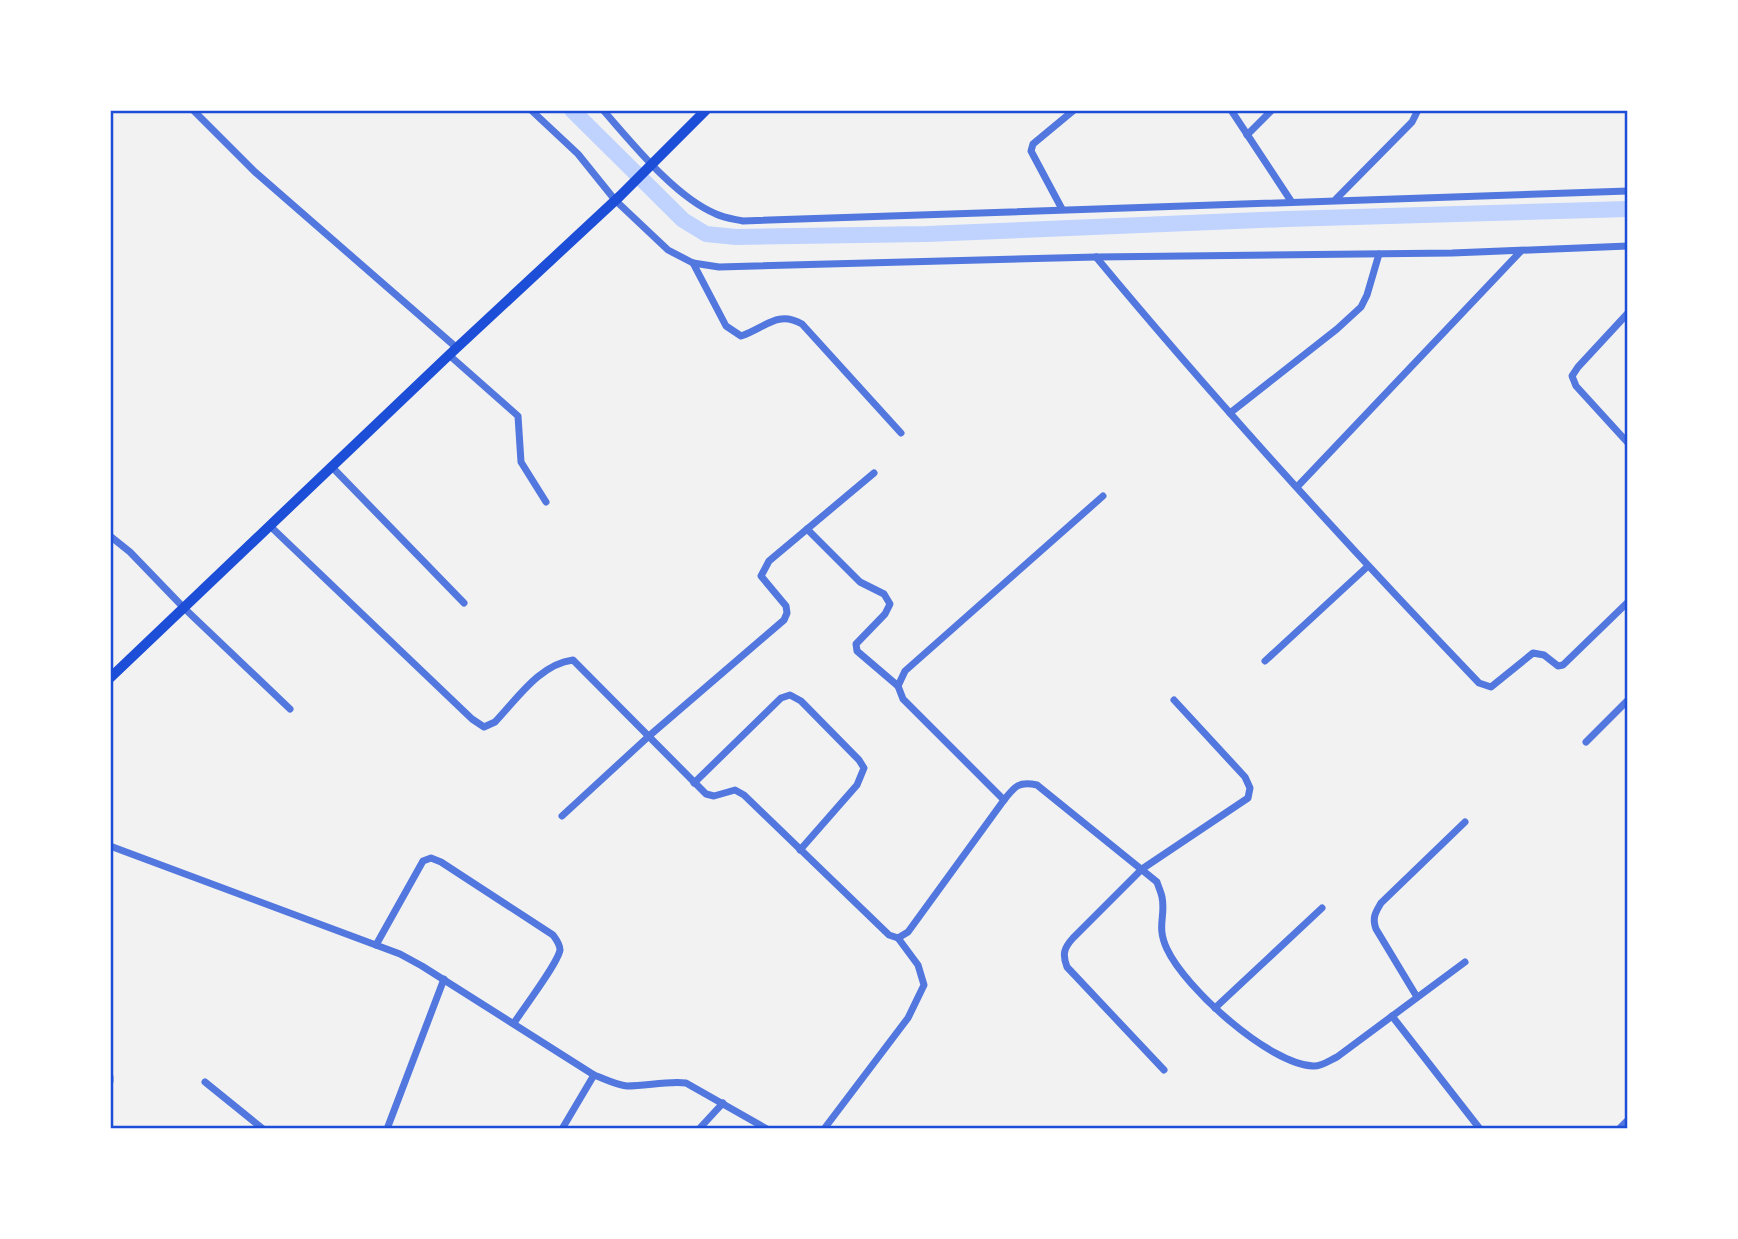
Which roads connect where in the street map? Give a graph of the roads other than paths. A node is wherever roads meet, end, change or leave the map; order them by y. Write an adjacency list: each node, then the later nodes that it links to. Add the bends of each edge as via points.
1 (193, 110): 22 (street)
2 (531, 110): 12 (street)
3 (603, 110): 10 (street)
4 (706, 110): 10 (main road)
5 (1074, 110): 15 (street, via 1033,144 1031,151)
6 (1231, 110): 9 (street)
7 (1272, 110): 9 (street)
8 (1418, 110): 13 (street, via 1412,122)
9 (1247, 135): 14 (street)
10 (650, 167): 12 (main road); 15 (street, via 698,205 743,221)
11 (1628, 191): 13 (street)
12 (618, 198): 20 (street, via 668,250); 22 (main road)
13 (1336, 200): 14 (street)
14 (1291, 201): 15 (street)
15 (1062, 209)
16 (1628, 246): 17 (street)
17 (1522, 251): 18 (street); 28 (street)
18 (1379, 254): 19 (street); 23 (street, via 1367,295 1356,312)
19 (1096, 257): 20 (street, via 719,267); 23 (street)
20 (693, 263): 24 (street, via 733,332 741,336 778,318 802,324)
21 (1628, 313): 25 (street, via 1572,376)
22 (453, 351): 26 (main road); 30 (street, via 481,386 518,416 521,462)
23 (1230, 413): 28 (street)
24 (901, 433)
25 (1628, 443)
26 (332, 467): 31 (main road); 36 (street)
27 (874, 473): 32 (street)
28 (1297, 487): 34 (street)
29 (1103, 496): 40 (street, via 905,671)
30 (546, 502)
31 (270, 526): 37 (main road); 44 (street, via 484,727 495,722 546,669 573,660)
32 (807, 529): 40 (street, via 860,582 884,594 890,604 856,644 857,651); 44 (street, via 762,570 761,576 786,606 784,620)
33 (110, 536): 37 (street)
34 (1367, 567): 35 (street, via 1479,682 1491,687 1533,653 1563,665); 38 (street)
35 (1628, 602)
36 (464, 603)
37 (184, 608): 39 (main road); 43 (street)
38 (1265, 661)
39 (110, 678)
40 (898, 686): 47 (street, via 903,699)
41 (1174, 700): 52 (street, via 1245,777 1250,789 1241,804)
42 (1628, 700): 45 (street)
43 (290, 709)
44 (649, 736): 46 (street); 48 (street)
45 (1586, 742)
46 (694, 783): 51 (street, via 714,796 734,790 744,795); 51 (street, via 781,698 790,695 801,701 864,768 857,785)
47 (1004, 800): 52 (street, via 1015,787 1037,785); 54 (street, via 908,932)
48 (562, 816)
49 (1465, 822): 58 (street, via 1375,914 1376,929)
50 (110, 846): 55 (street)
51 (800, 849): 54 (street, via 889,935)
52 (1142, 869): 59 (street, via 1157,882 1163,898 1160,926 1166,948); 62 (street, via 1073,938 1063,957 1067,967)
53 (1322, 908): 59 (street)
54 (898, 938): 72 (street, via 918,965 924,985 908,1018)
55 (376, 945): 57 (street); 61 (street, via 423,861 440,862 558,942 560,951)
56 (1465, 962): 58 (street)
57 (444, 979): 61 (street); 68 (street)
58 (1417, 997): 60 (street)
59 (1215, 1008): 60 (street, via 1279,1054 1300,1065 1317,1067)
60 (1392, 1016): 73 (street)
61 (514, 1023): 63 (street)
62 (1164, 1070)
63 (594, 1075): 65 (street, via 626,1086 685,1083); 69 (street)
64 (205, 1082): 67 (street)
65 (723, 1103): 70 (street); 71 (street)
66 (1628, 1120): 74 (street)
67 (263, 1129)
68 (387, 1129)
69 (562, 1129)
70 (699, 1129)
71 (767, 1129)
72 (824, 1129)
73 (1480, 1129)
74 (1619, 1129)

